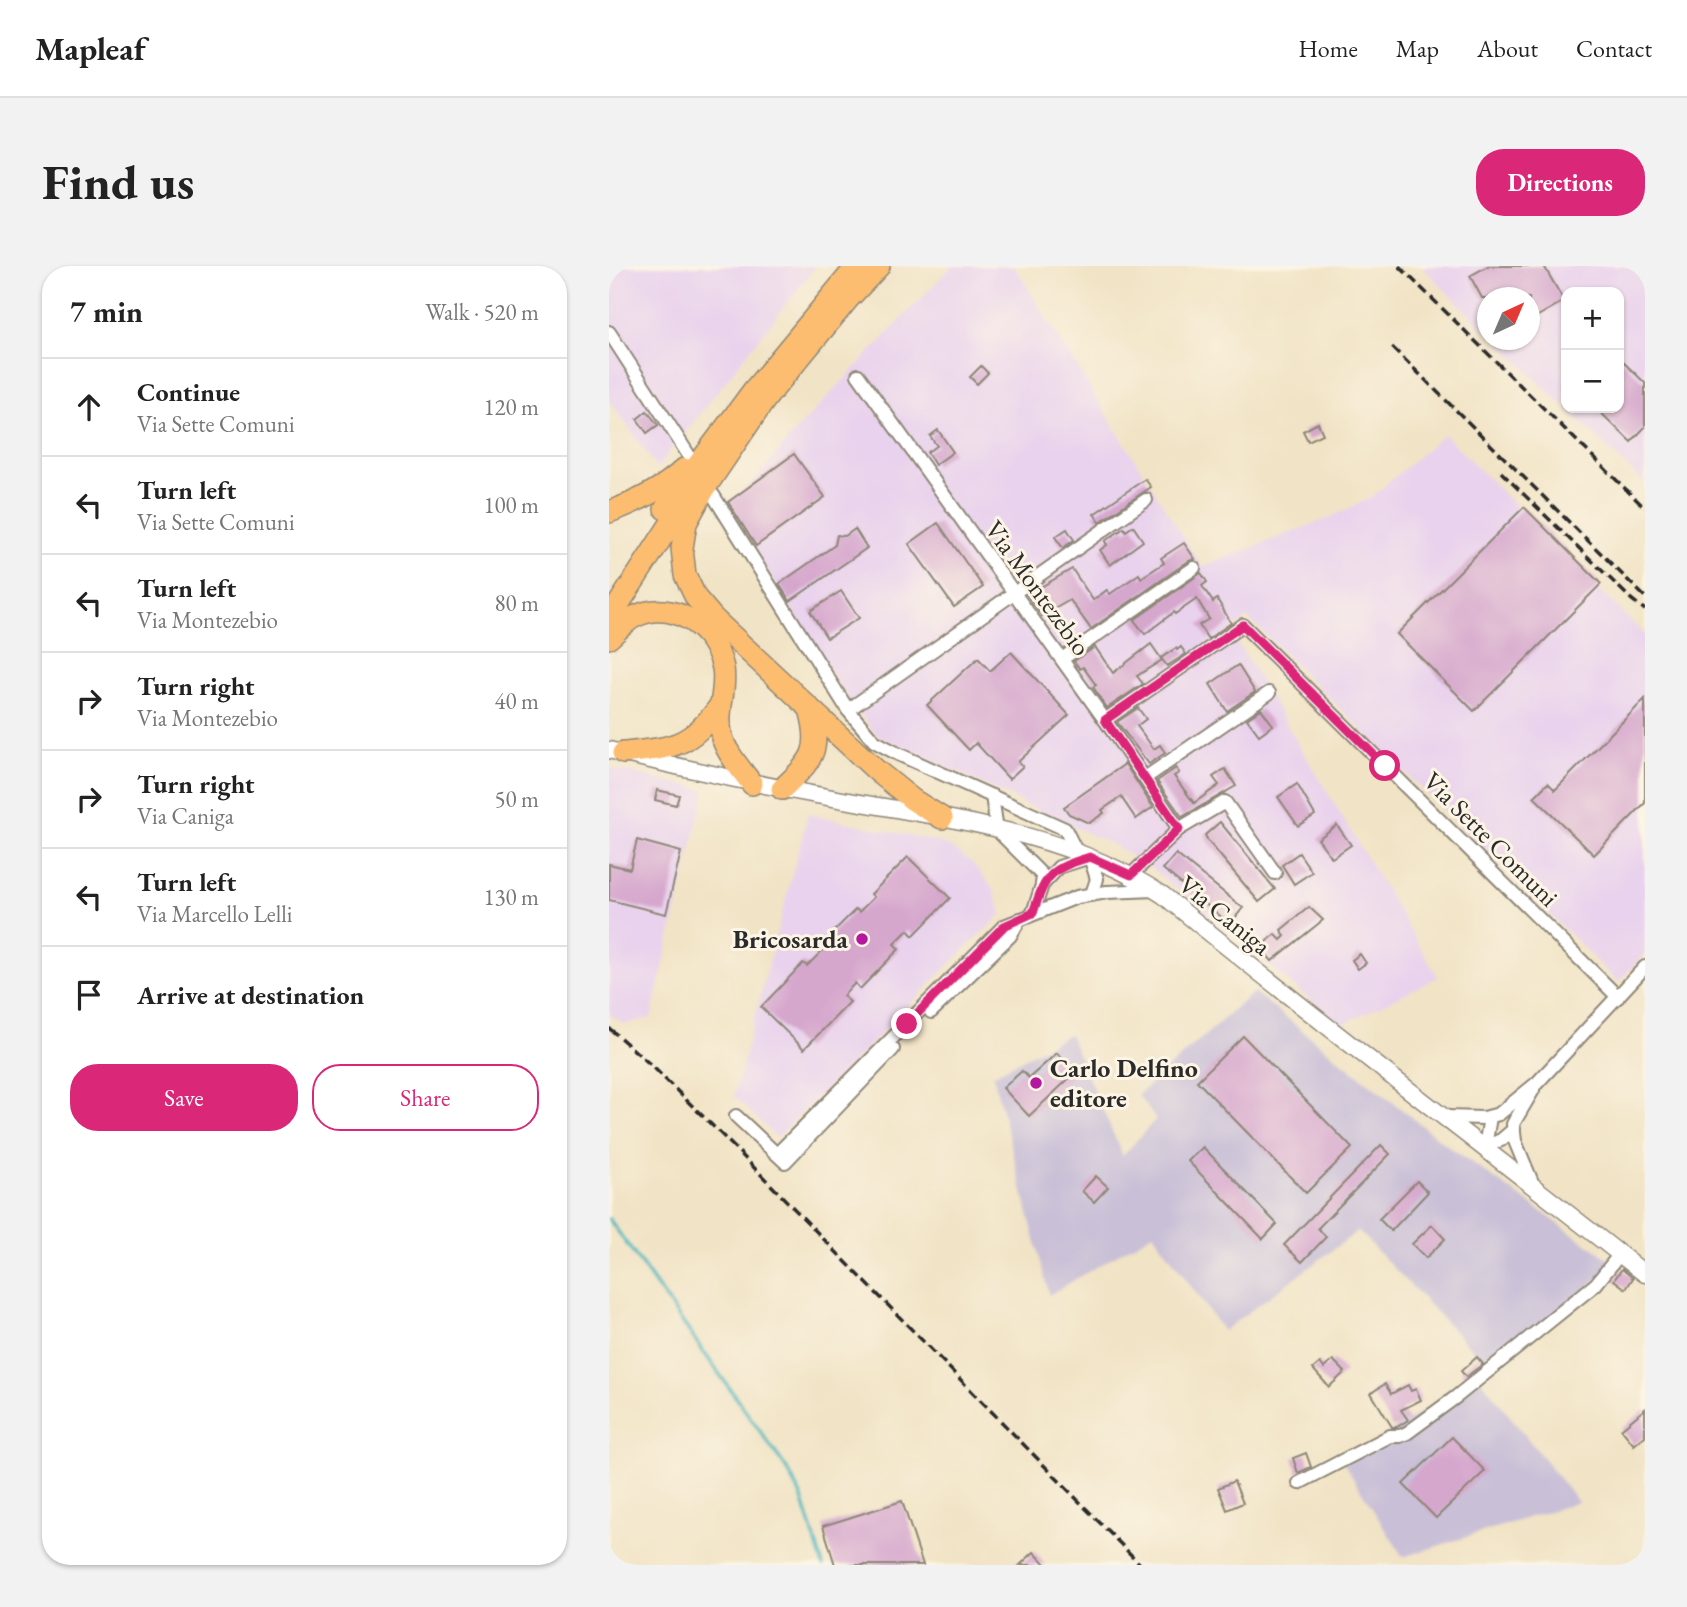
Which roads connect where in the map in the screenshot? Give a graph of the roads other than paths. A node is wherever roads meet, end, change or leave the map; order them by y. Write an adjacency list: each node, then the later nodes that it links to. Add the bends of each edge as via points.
1 (857, 266): 5 (highway)
2 (879, 266): 5 (highway)
3 (609, 332): 6 (street)
4 (858, 375): 12 (street, Via Montezebio)
5 (759, 395): 9 (highway, via 670,482); 11 (highway, via 675,494); 13 (highway); 18 (highway, via 686,523 682,548 685,575 714,619)
6 (688, 454)
7 (713, 495): 19 (street)
8 (1146, 500): 12 (street)
9 (609, 512)
10 (1194, 568): 15 (street)
11 (609, 591)
12 (1015, 594): 15 (street, Via Montezebio); 19 (street)
13 (609, 619)
14 (609, 638): 17 (highway, via 634,617 658,610 683,615 702,628 717,648 724,671)
15 (1062, 659): 20 (street, Via Montezebio)
16 (1269, 692): 22 (street)
17 (719, 708): 21 (highway, via 687,741 663,749); 23 (highway, via 721,734)
18 (810, 709): 24 (highway, via 815,744 808,764); 26 (highway, via 913,800)
19 (848, 710): 25 (street, via 874,741)
20 (1105, 720): 22 (street, Via Montezebio); 37 (street, Via Sette Comuni, via 1243,625)
21 (616, 751): 23 (street, Via Caniga)
22 (1145, 778): 27 (street, Via Montezebio)
23 (752, 784): 24 (street, Via Caniga)
24 (782, 789): 26 (street, Via Caniga)
25 (992, 796): 28 (street); 29 (street, via 1065,829)
26 (942, 818): 28 (street, Via Caniga)
27 (1179, 829): 30 (street, via 1225,802); 31 (street)
28 (997, 830): 29 (street, Via Caniga); 32 (street, via 1043,876)
29 (1083, 854): 31 (street, Via Caniga); 32 (street, via 1059,867); 34 (street, via 1097,880)
30 (1275, 873)
31 (1131, 875): 33 (street, Via Caniga)
32 (1042, 885): 35 (street)
33 (1155, 890): 34 (street); 41 (street, Via Caniga, via 1339,1038)
34 (1092, 894): 35 (street)
35 (1033, 913): 39 (street, via 1020,919 1010,936 781,1158)
36 (1645, 967): 37 (street)
37 (1618, 996): 38 (street)
38 (1537, 1083): 40 (street, via 1499,1114); 42 (street)
39 (736, 1116)
40 (1490, 1116): 41 (street); 43 (street)
41 (1446, 1117): 43 (street, Via Caniga)
42 (1514, 1129): 43 (street); 44 (street)
43 (1485, 1147): 44 (street, Via Caniga)
44 (1534, 1186): 45 (street, Via Caniga)
45 (1620, 1254): 46 (street, Via Caniga); 47 (street, via 1596,1284 1437,1412 1407,1433 1390,1436)
46 (1645, 1274)
47 (1300, 1483)

